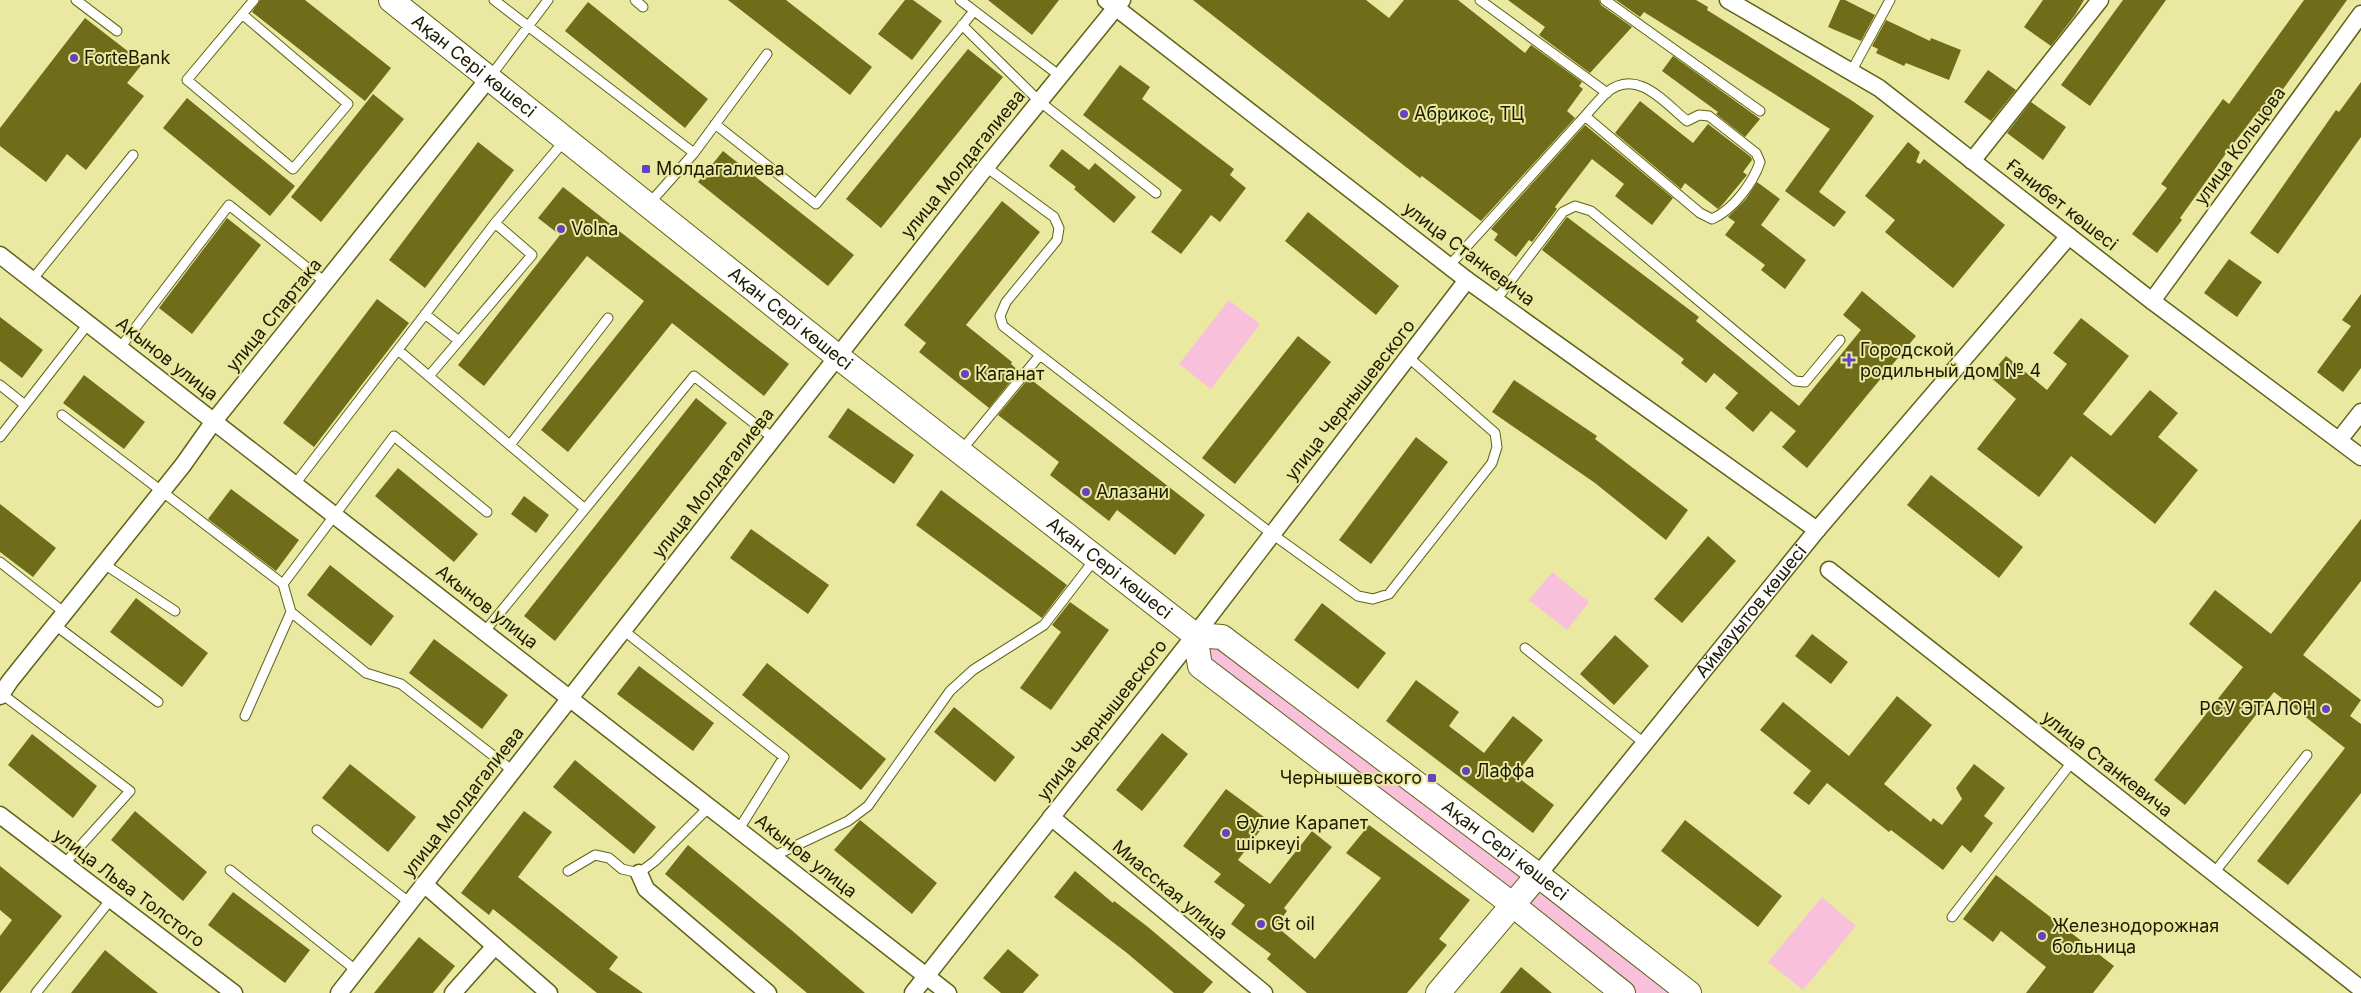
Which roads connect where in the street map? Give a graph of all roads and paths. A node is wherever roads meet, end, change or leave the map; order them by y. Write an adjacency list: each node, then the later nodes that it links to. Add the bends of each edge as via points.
1 (76, 0): 20 (lane)
2 (254, 0): 16 (lane)
3 (390, 0): 24 (street, Ақан Сері көшесі)
4 (494, 0): 19 (lane)
5 (548, 0): 19 (lane)
6 (635, 0): 14 (lane)
7 (960, 0): 15 (lane)
8 (1480, 0): 25 (lane)
9 (1605, 0): 27 (lane)
10 (1728, 0): 22 (street, Ғанибет көшесі)
11 (1890, 0): 22 (lane)
12 (2100, 0): 33 (street)
13 (1114, 3): 23 (street, улица Молдагалиева); 40 (street, улица Станкевича)
14 (643, 7)
15 (974, 11): 18 (lane); 23 (lane)
16 (242, 14): 16 (lane, via 187,80 293,169 348,104)
17 (2361, 14): 45 (street, улица Кольцова)
18 (962, 25): 26 (lane); 29 (lane, via 816,204)
19 (528, 26): 24 (lane); 31 (lane)
20 (116, 32)
21 (767, 54): 29 (lane)
22 (1850, 72): 33 (street, Ғанибет көшесі, via 1879,88)
23 (1060, 76): 26 (street, улица Молдагалиева)
24 (489, 78): 30 (street, Ақан Сері көшесі); 43 (street, улица Спартака)
25 (1607, 93): 28 (lane); 28 (lane, via 1620,84 1630,82 1642,85 1687,121 1699,115 1709,116 1756,153 1760,162 1756,175 1723,214 1712,219 1700,213)
26 (1039, 101): 34 (street, улица Молдагалиева); 35 (lane)
27 (1760, 111)
28 (1585, 116): 40 (lane)
29 (715, 124): 31 (lane)
30 (565, 139): 36 (street, Ақан Сері көшесі); 37 (lane)
31 (694, 153): 36 (lane)
32 (133, 155): 41 (lane)
33 (1972, 161): 38 (street, Ғанибет көшесі)
34 (986, 167): 53 (lane, via 1054,217 1059,228 1057,240 1006,302 1000,316 1003,326); 54 (street, улица Молдагалиева)
35 (1156, 192)
36 (648, 205): 54 (street, Ақан Сері көшесі)
37 (495, 223): 46 (lane); 50 (lane, via 532,255)
38 (2068, 236): 45 (street, Ғанибет көшесі); 73 (street, Аймауытов көшесі)
39 (0, 255): 41 (street, Акынов улица)
40 (1449, 266): 42 (street, улица Станкевича)
41 (32, 280): 48 (street, Акынов улица)
42 (1467, 280): 44 (street, улица Станкевича); 55 (street, улица Чернышевского)
43 (325, 282): 51 (lane, via 229,205); 61 (street, улица Спартака)
44 (1496, 300): 49 (lane, via 1563,212 1575,206 1592,211 1795,381 1805,382); 73 (street, улица Станкевича)
45 (2152, 301): 64 (street, Ғанибет көшесі)
46 (425, 314): 50 (lane); 52 (lane)
47 (608, 318): 65 (lane)
48 (88, 324): 51 (street, Акынов улица); 58 (lane)
49 (1840, 340)
50 (459, 341): 56 (lane)
51 (120, 348): 61 (street, Акынов улица)
52 (398, 350): 56 (lane); 68 (lane)
53 (1040, 355): 66 (lane); 74 (lane)
54 (837, 356): 63 (street, улица Молдагалиева); 66 (street, Ақан Сері көшесі)
55 (1408, 357): 74 (street, улица Чернышевского); 74 (lane, via 1495,433 1497,447 1492,463 1389,594 1374,599 1358,596)
56 (429, 376): 65 (lane)
57 (0, 385): 58 (lane)
58 (25, 405): 62 (lane)
59 (2361, 412): 64 (street)
60 (62, 416): 69 (lane)
61 (214, 421): 68 (street, Акынов улица); 69 (street, улица Спартака)
62 (0, 437)
63 (773, 438): 70 (lane, via 694,376); 83 (street, улица Молдагалиева)
64 (2339, 440): 67 (street, Ғанибет көшесі)
65 (510, 445): 70 (lane)
66 (960, 452): 75 (street, Ақан Сері көшесі)
67 (2361, 458)
68 (296, 484): 72 (street, Акынов улица)
69 (163, 491): 77 (street, улица Спартака); 79 (lane)
70 (584, 509): 84 (lane)
71 (487, 512): 72 (lane, via 394,436)
72 (334, 514): 79 (lane); 84 (street, Акынов улица)
73 (1817, 530): 91 (street, Аймауытов көшесі)
74 (1272, 534): 85 (street, улица Чернышевского)
75 (1096, 558): 85 (street, Ақан Сері көшесі); 100 (lane, via 1044,625 973,670 950,691 868,806 848,821)
76 (0, 562): 82 (lane)
77 (104, 564): 80 (lane); 82 (street, улица Спартака)
78 (1829, 570): 93 (street, улица Станкевича)
79 (282, 584): 81 (lane)
80 (175, 611)
81 (291, 612): 90 (lane); 94 (lane, via 366,673 402,684)
82 (60, 619): 87 (street, улица Спартака); 89 (lane)
83 (623, 630): 88 (street, улица Молдагалиева); 98 (lane, via 784,757)
84 (485, 631): 88 (street, Акынов улица)
85 (1194, 634): 97 (street, улица Чернышевского); 106 (street, Ақан Сері көшесі, via 1222,637); 110 (street, via 1200,666)
86 (1525, 648): 91 (lane)
87 (3, 686): 101 (lane, via 130,792)
88 (570, 697): 94 (street, улица Молдагалиева); 95 (street, Акынов улица)
89 (158, 702)
90 (245, 716)
91 (1644, 743): 106 (street, Аймауытов көшесі)
92 (2307, 756): 105 (lane)
93 (2072, 762): 105 (street, улица Станкевича); 111 (lane)
94 (513, 771): 107 (street, улица Молдагалиева)
95 (710, 806): 98 (street, Акынов улица); 104 (lane, via 655,861)
96 (0, 815): 101 (street, улица Льва Толстого)
97 (1050, 817): 114 (street, улица Чернышевского); 124 (street, Миасская улица)
98 (739, 829): 100 (street, Акынов улица)
99 (317, 830): 109 (lane)
100 (774, 856): 114 (street, Акынов улица)
101 (65, 863): 108 (street, улица Льва Толстого)
102 (230, 870): 113 (lane)
103 (568, 871): 104 (lane, via 595,855 609,858 622,869)
104 (638, 873): 121 (street, via 646,889)
105 (2214, 873): 115 (street, улица Станкевича)
106 (1538, 875): 110 (street, Аймауытов көшесі); 127 (street, Ақан Сері көшесі)
107 (424, 884): 109 (street, улица Молдагалиева); 112 (street)
108 (112, 898): 116 (lane); 117 (street, улица Льва Толстого)
109 (410, 903): 113 (street, улица Молдагалиева)
110 (1512, 905): 125 (street, Аймауытов көшесі); 126 (street)
111 (1952, 917)
112 (495, 946): 119 (street); 120 (street)
113 (357, 971): 118 (street, улица Молдагалиева)
114 (927, 976): 122 (street, улица Чернышевского); 123 (street, Акынов улица)
115 (2361, 989)
116 (36, 993)
117 (234, 993)
118 (339, 993)
119 (453, 993)
120 (550, 993)
121 (768, 993)
122 (913, 993)
123 (948, 993)
124 (1264, 993)
125 (1438, 993)
126 (1623, 993)
127 (1689, 993)

